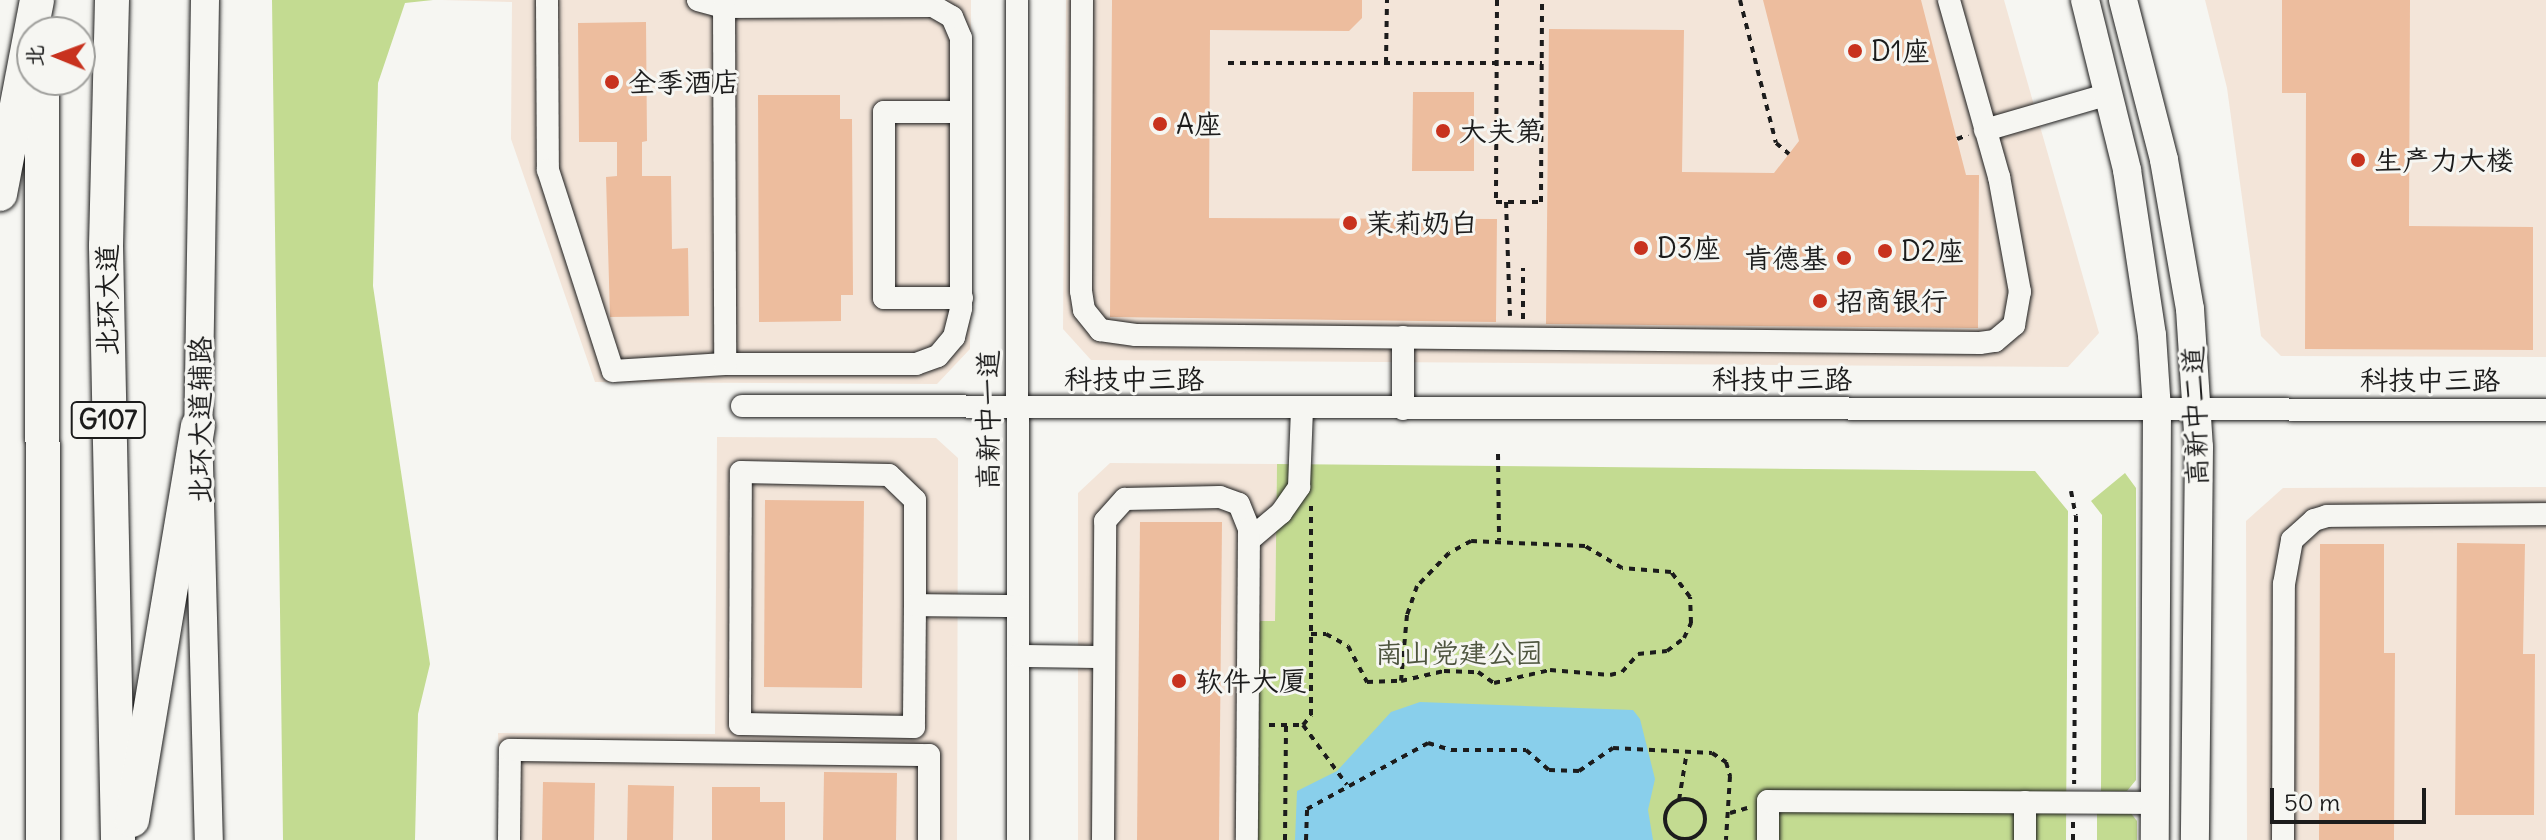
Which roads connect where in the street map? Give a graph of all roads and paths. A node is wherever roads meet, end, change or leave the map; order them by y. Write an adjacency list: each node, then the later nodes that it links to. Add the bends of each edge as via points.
1 (37, 0): 26 (highway)
2 (112, 0): 64 (highway, 北环大道 / G107, via 106,246)
3 (205, 0): 41 (main road, 北环大道辅路)
4 (547, 0): 33 (street, via 548,170 613,371)
5 (698, 0): 16 (street)
6 (1017, 0): 35 (street, 高新中一道)
7 (1082, 0): 31 (street, via 1081,291 1090,322 1100,330 1136,335)
8 (1387, 0): 18 (path)
9 (1497, 0): 19 (path)
10 (1542, 0): 20 (path)
11 (1740, 0): 25 (path, via 1776,143)
12 (1949, 0): 24 (street)
13 (2085, 0): 21 (main road, 高新中二道)
14 (2123, 0): 39 (main road, 高新中二道, via 2181,241)
15 (933, 3): 16 (street); 23 (street, via 959,28)
16 (724, 7): 33 (street)
17 (1228, 63): 18 (path)
18 (1386, 63): 19 (path)
19 (1496, 63): 20 (path); 27 (path, via 1496,202)
20 (1542, 63): 27 (path, via 1541,202)
21 (2109, 94): 24 (street); 38 (main road, 高新中二道, via 2145,269)
22 (42, 96): 63 (highway, G107)
23 (961, 112): 29 (street); 29 (street, via 884,112 884,298)
24 (1985, 130): 32 (street, via 2020,292 2014,325 1995,341)
25 (1789, 154)
26 (0, 194)
27 (1506, 202): 30 (path)
28 (1523, 268): 32 (path)
29 (962, 298): 33 (street, via 954,337 929,361)
30 (1506, 316)
31 (1403, 337): 32 (street); 37 (street)
32 (1523, 338)
33 (725, 364)
34 (742, 406): 35 (street, 科技中三路)
35 (1018, 409): 36 (street, 科技中三路); 49 (street, 高新中一道)
36 (1302, 409): 37 (street, 科技中三路); 46 (street, via 1299,487 1281,513)
37 (1403, 409): 38 (street, 科技中三路)
38 (2157, 410): 39 (street, 科技中三路); 62 (main road, 高新中二道)
39 (2198, 410): 40 (street, 科技中三路); 80 (main road, 高新中二道)
40 (2546, 410)
41 (198, 427): 65 (highway); 66 (main road, 北环大道辅路)
42 (1498, 454): 47 (path)
43 (2071, 491): 61 (path, via 2076,516)
44 (1311, 498): 50 (path)
45 (2546, 514): 81 (street, via 2327,516 2314,520 2292,540 2284,584)
46 (1249, 540): 52 (street, via 1247,515 1230,499 1137,497 1116,504 1104,532); 54 (street)
47 (1499, 540): 53 (path, via 1460,545 1417,586 1407,615); 53 (path, via 1578,544 1622,568 1671,572 1690,597 1687,635 1667,651 1638,654 1622,672 1610,675 1550,670 1494,683 1481,672 1444,671)
48 (915, 605): 48 (street, via 914,727 740,724 741,472 889,475 915,500); 49 (street)
49 (1018, 606): 51 (street, 高新中一道)
50 (1311, 634): 53 (path, via 1326,634 1348,646 1367,682); 56 (path, via 1311,715)
51 (1018, 656): 52 (street); 69 (street, 高新中一道)
52 (1104, 657): 70 (street)
53 (1401, 681)
54 (1248, 725): 55 (path); 71 (street)
55 (1286, 725): 56 (path); 72 (path)
56 (1303, 725): 58 (path)
57 (1687, 750): 58 (path, via 1613,748 1579,771 1549,770 1526,750 1451,750 1428,743); 59 (path); 75 (path, via 1720,756 1729,768)
58 (1347, 785): 73 (path, via 1307,809)
59 (1679, 800): 74 (path, via 1667,812 1666,823 1676,837); 74 (path, via 1691,800 1704,812 1703,829)
60 (2025, 802): 61 (street); 76 (street, via 1768,801); 77 (street)
61 (2073, 802): 62 (street); 78 (path)
62 (2156, 803): 79 (main road, 高新中二道)
63 (43, 840)
64 (118, 840)
65 (129, 840)
66 (209, 840)
67 (509, 840): 68 (street, via 510,750 929,755)
68 (929, 840)
69 (1018, 840)
70 (1103, 840)
71 (1247, 840)
72 (1285, 840)
73 (1306, 840)
74 (1688, 840)
75 (1726, 840)
76 (1768, 840)
77 (2025, 840)
78 (2073, 840)
79 (2155, 840)
80 (2195, 840)
81 (2283, 840)

